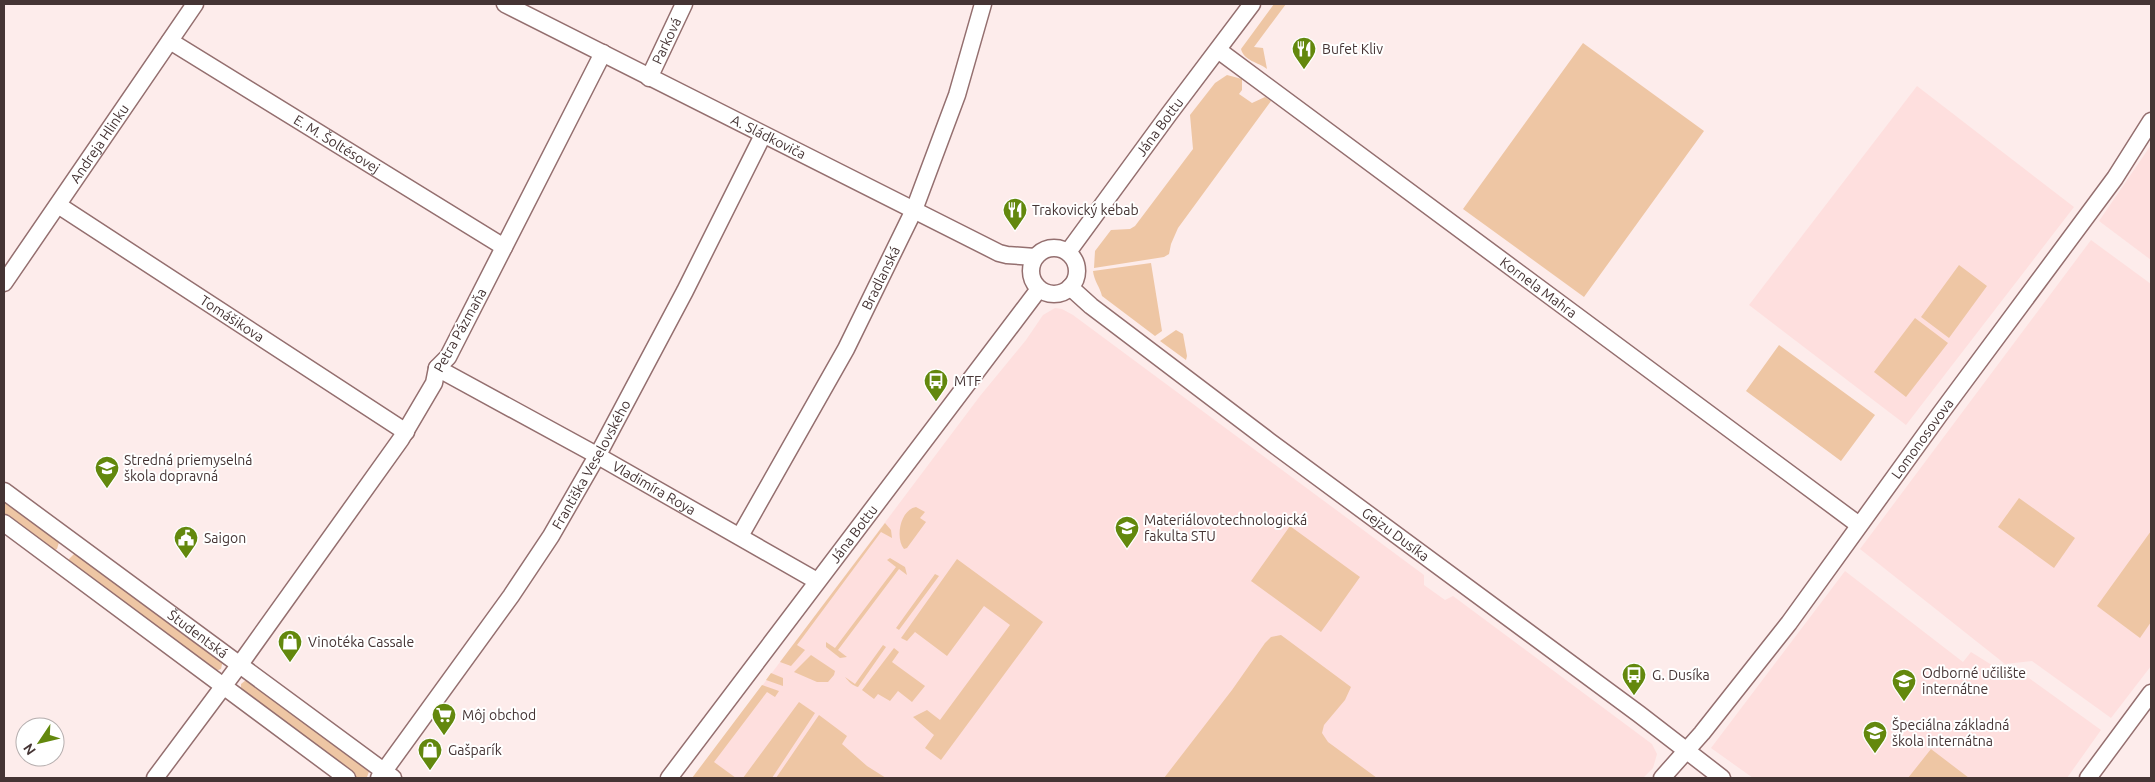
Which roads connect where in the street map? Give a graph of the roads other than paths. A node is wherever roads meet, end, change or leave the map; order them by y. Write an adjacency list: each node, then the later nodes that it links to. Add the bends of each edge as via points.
1 (194, 4): 6 (street, Andreja Hlinku)
2 (506, 4): 8 (street, A. Sládkoviča)
3 (684, 4): 9 (street, Parková)
4 (983, 4): 13 (street, Bradlanská, via 957,95)
5 (1252, 4): 7 (street, Jána Bottu)
6 (170, 40): 12 (street, Andreja Hlinku); 14 (street, E. M. Šoltésovej)
7 (1218, 50): 15 (street, Jána Bottu); 25 (street, Kornela Mahra)
8 (603, 53): 9 (street, A. Sládkoviča); 14 (street, Petra Pázmaňa)
9 (649, 78): 11 (street, A. Sládkoviča)
10 (2151, 121): 25 (street, Lomonosovova, via 2115,178)
11 (764, 135): 13 (street, A. Sládkoviča); 22 (street, Františka Veselovského, via 686,291)
12 (58, 205): 17 (street, Andreja Hlinku); 21 (street, Tomášikova)
13 (914, 210): 16 (street, A. Sládkoviča, via 999,253); 26 (street, Bradlanská, via 846,349)
14 (504, 247): 20 (street, Petra Pázmaňa, via 448,357)
15 (1068, 252): 16 (street, via 1048,248); 18 (street, via 1077,270)
16 (1035, 257): 19 (street, via 1031,274)
17 (4, 283)
18 (1070, 287): 19 (street, via 1056,294); 31 (street, Gejzu Dusíka, via 1269,441)
19 (1039, 289): 27 (street, Jána Bottu)
20 (436, 368): 21 (street, Petra Pázmaňa, via 434,382); 22 (street, Vladimíra Roya)
21 (406, 432): 28 (street, Petra Pázmaňa)
22 (597, 456): 26 (street, Vladimíra Roya); 32 (street, Františka Veselovského, via 551,536)
23 (4, 490): 28 (street, Študentská)
24 (4, 523): 29 (street, Študentská)
25 (1859, 525): 31 (street, Lomonosovova, via 1789,624)
26 (740, 536): 27 (street, Vladimíra Roya)
27 (817, 582): 35 (street, Jána Bottu)
28 (240, 664): 29 (street, Petra Pázmaňa); 32 (street, Študentská)
29 (224, 686): 33 (street, Petra Pázmaňa); 34 (street, Študentská)
30 (2151, 693): 38 (street)
31 (1685, 751): 36 (street, Lomonosovova); 37 (street, Gejzu Dusíka)
32 (385, 776)
33 (154, 778)
34 (347, 778)
35 (668, 778)
36 (1662, 778)
37 (1722, 778)
38 (2088, 778)

